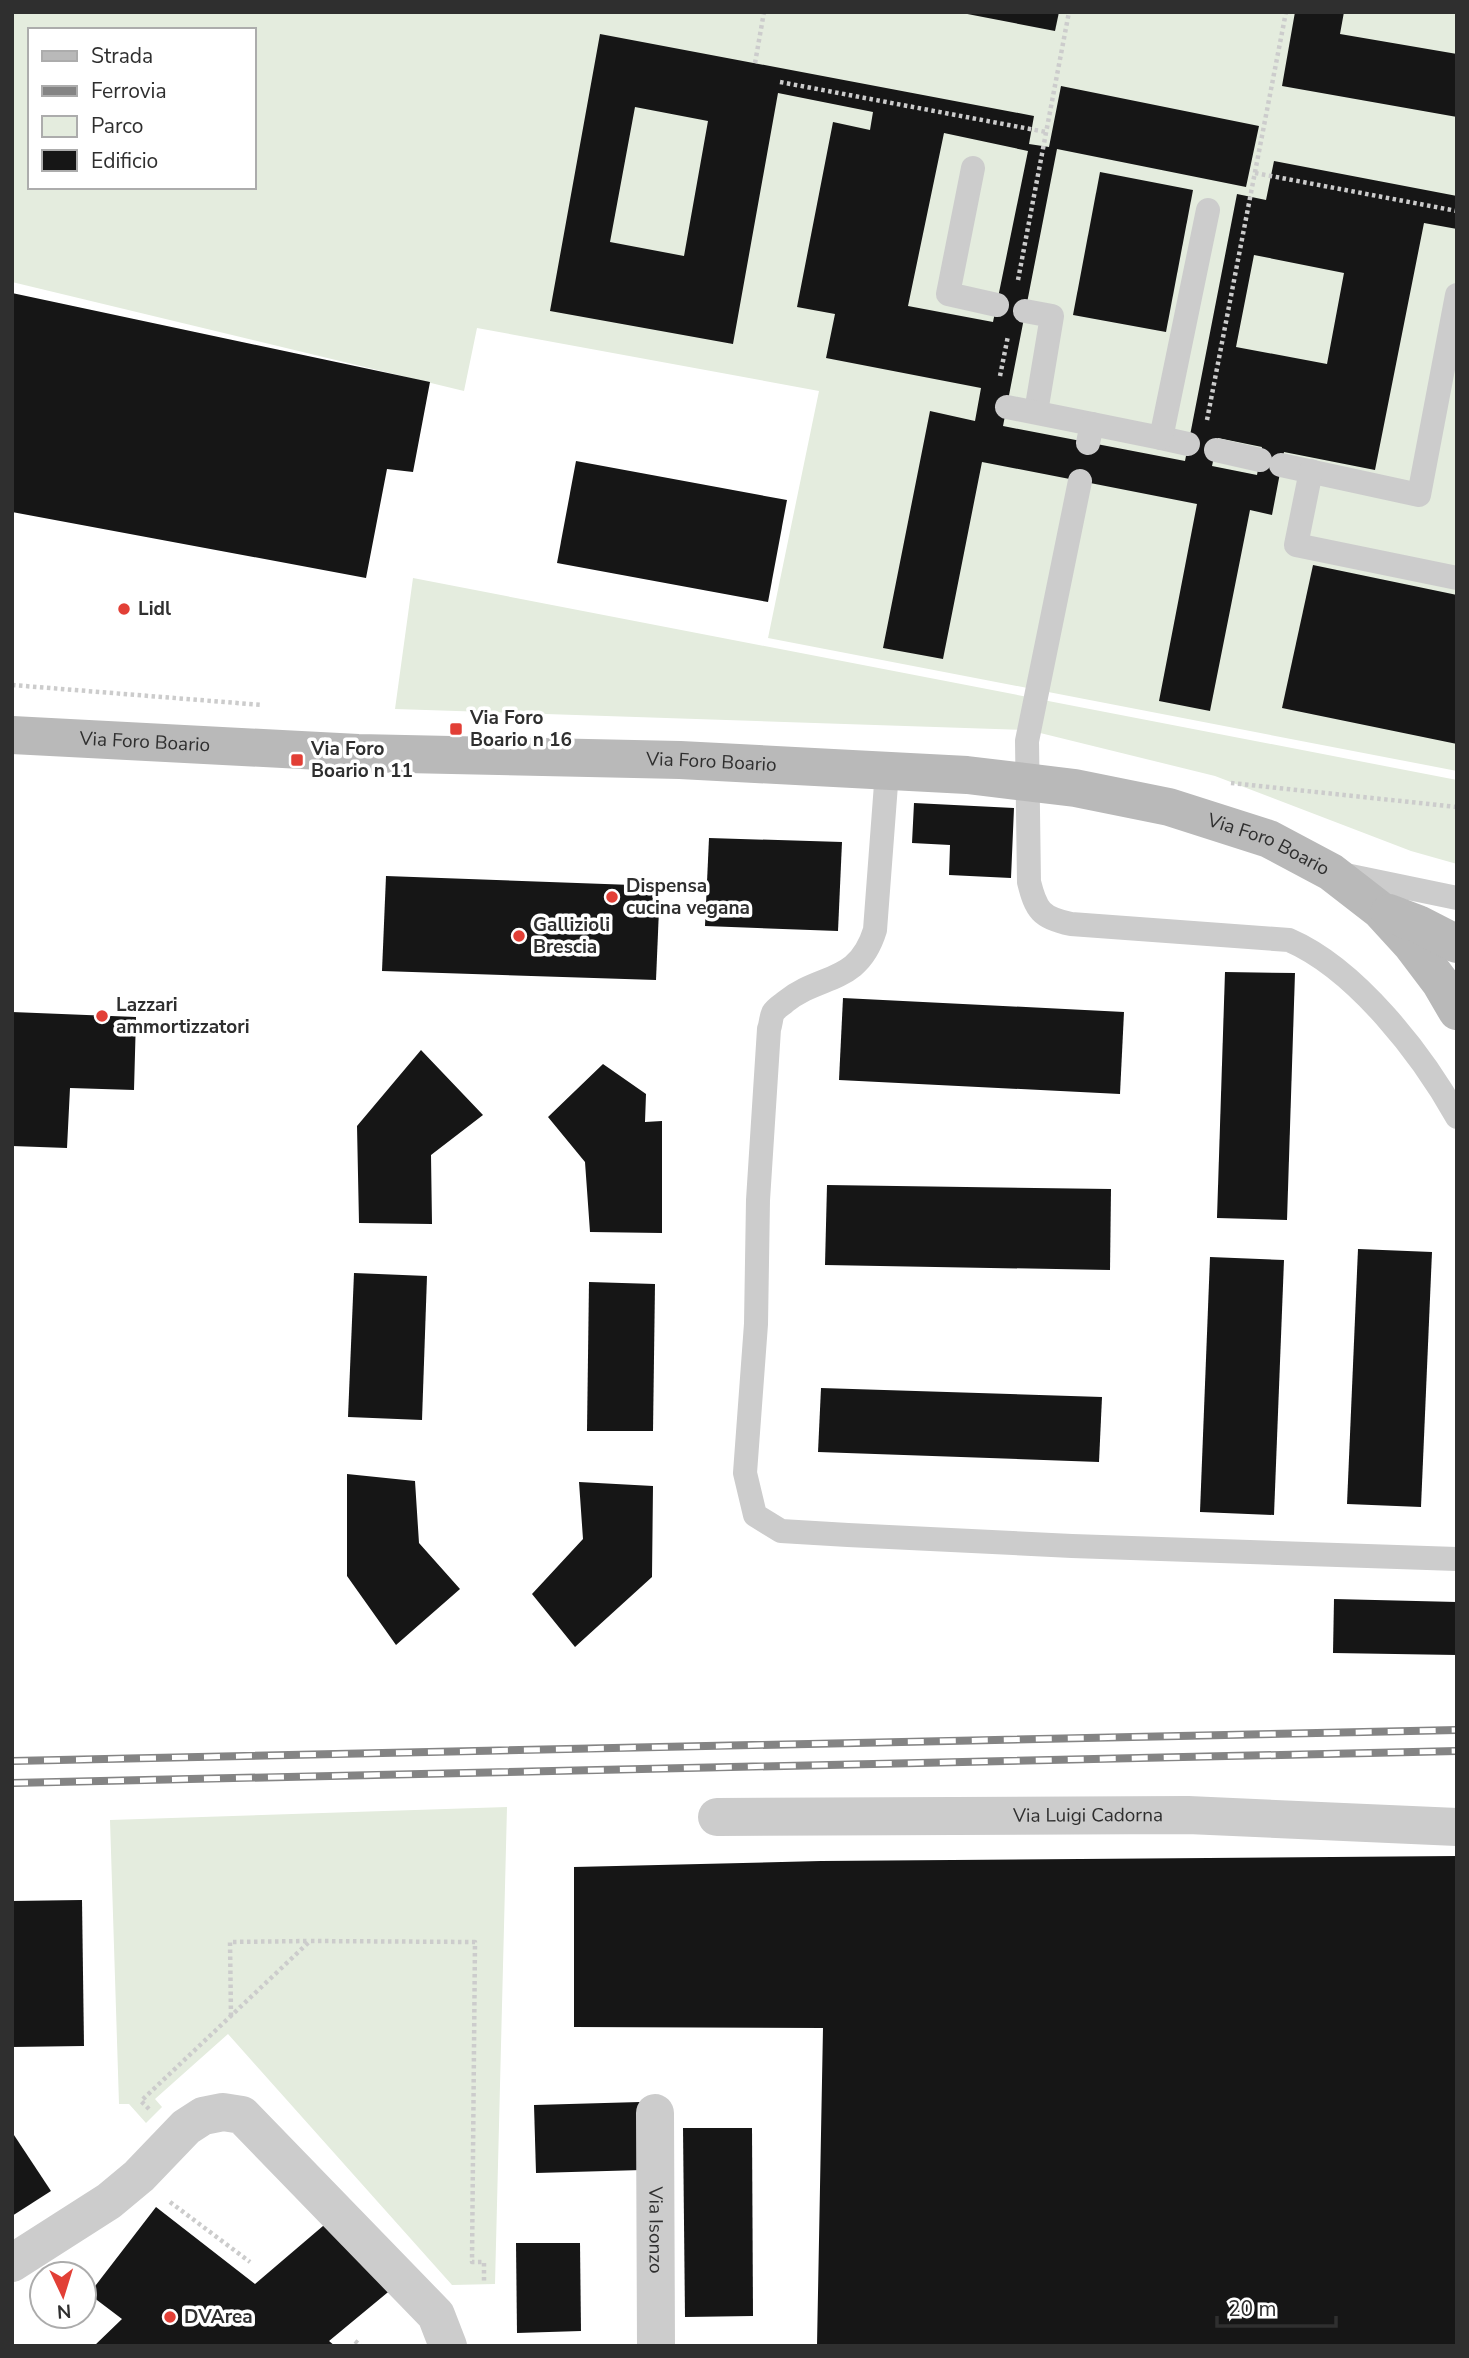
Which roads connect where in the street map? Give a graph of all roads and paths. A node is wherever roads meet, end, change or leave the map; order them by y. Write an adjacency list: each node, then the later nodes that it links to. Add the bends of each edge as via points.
1 (764, 12): 4 (path)
2 (1069, 12): 6 (path)
3 (1286, 12): 8 (path)
4 (755, 63)
5 (780, 82): 6 (path)
6 (1046, 132): 11 (path)
7 (973, 168): 13 (lane, via 948,294)
8 (1255, 173): 10 (path); 17 (path)
9 (1208, 210): 18 (lane)
10 (1457, 211)
11 (1018, 282)
12 (1457, 295): 21 (lane, via 1419,495)
13 (1011, 313): 14 (path); 16 (lane, via 1052,316)
14 (1000, 377)
15 (1007, 407): 16 (lane)
16 (1036, 412): 18 (lane, via 1090,433)
17 (1207, 421)
18 (1161, 438): 19 (lane)
19 (1188, 444)
20 (1216, 450): 21 (lane)
21 (1311, 471): 23 (lane, via 1296,545)
22 (1080, 481): 26 (lane, via 1027,741)
23 (1457, 578)
24 (12, 735): 25 (main road, Via Foro Boario, via 358,753 680,760)
25 (887, 771): 26 (main road, Via Foro Boario); 35 (lane, via 870,946 839,975 790,998 774,1011 769,1029 745,1473 755,1515 781,1531)
26 (1026, 782): 29 (main road, Via Foro Boario, via 1169,807 1269,839); 34 (lane, via 1030,882 1041,912 1071,924 1289,940 1309,948 1372,1002 1423,1063)
27 (1224, 782): 28 (path)
28 (1457, 807)
29 (1331, 872): 30 (lane); 31 (main road, Via Foro Boario)
30 (1457, 898)
31 (1380, 910): 32 (main road, Via Foro Boario); 33 (main road, Via Foro Boario, via 1412,944)
32 (1457, 944)
33 (1457, 1011)
34 (1457, 1117)
35 (1457, 1559)
36 (717, 1817): 37 (street, Via Luigi Cadorna, via 1188,1815)
37 (1457, 1828)
38 (310, 1941): 39 (path); 39 (path, via 230,1942); 45 (path, via 475,1942 472,2262 484,2262)
39 (231, 2016): 41 (path, via 141,2101 150,2110)
40 (655, 2113): 49 (street, Via Isonzo)
41 (142, 2118)
42 (162, 2195): 43 (path)
43 (250, 2262)
44 (12, 2263): 48 (street, via 109,2201 203,2116 242,2115 436,2315)
45 (484, 2284)
46 (355, 2341): 47 (path)
47 (361, 2346)
48 (448, 2346)
49 (656, 2346)

